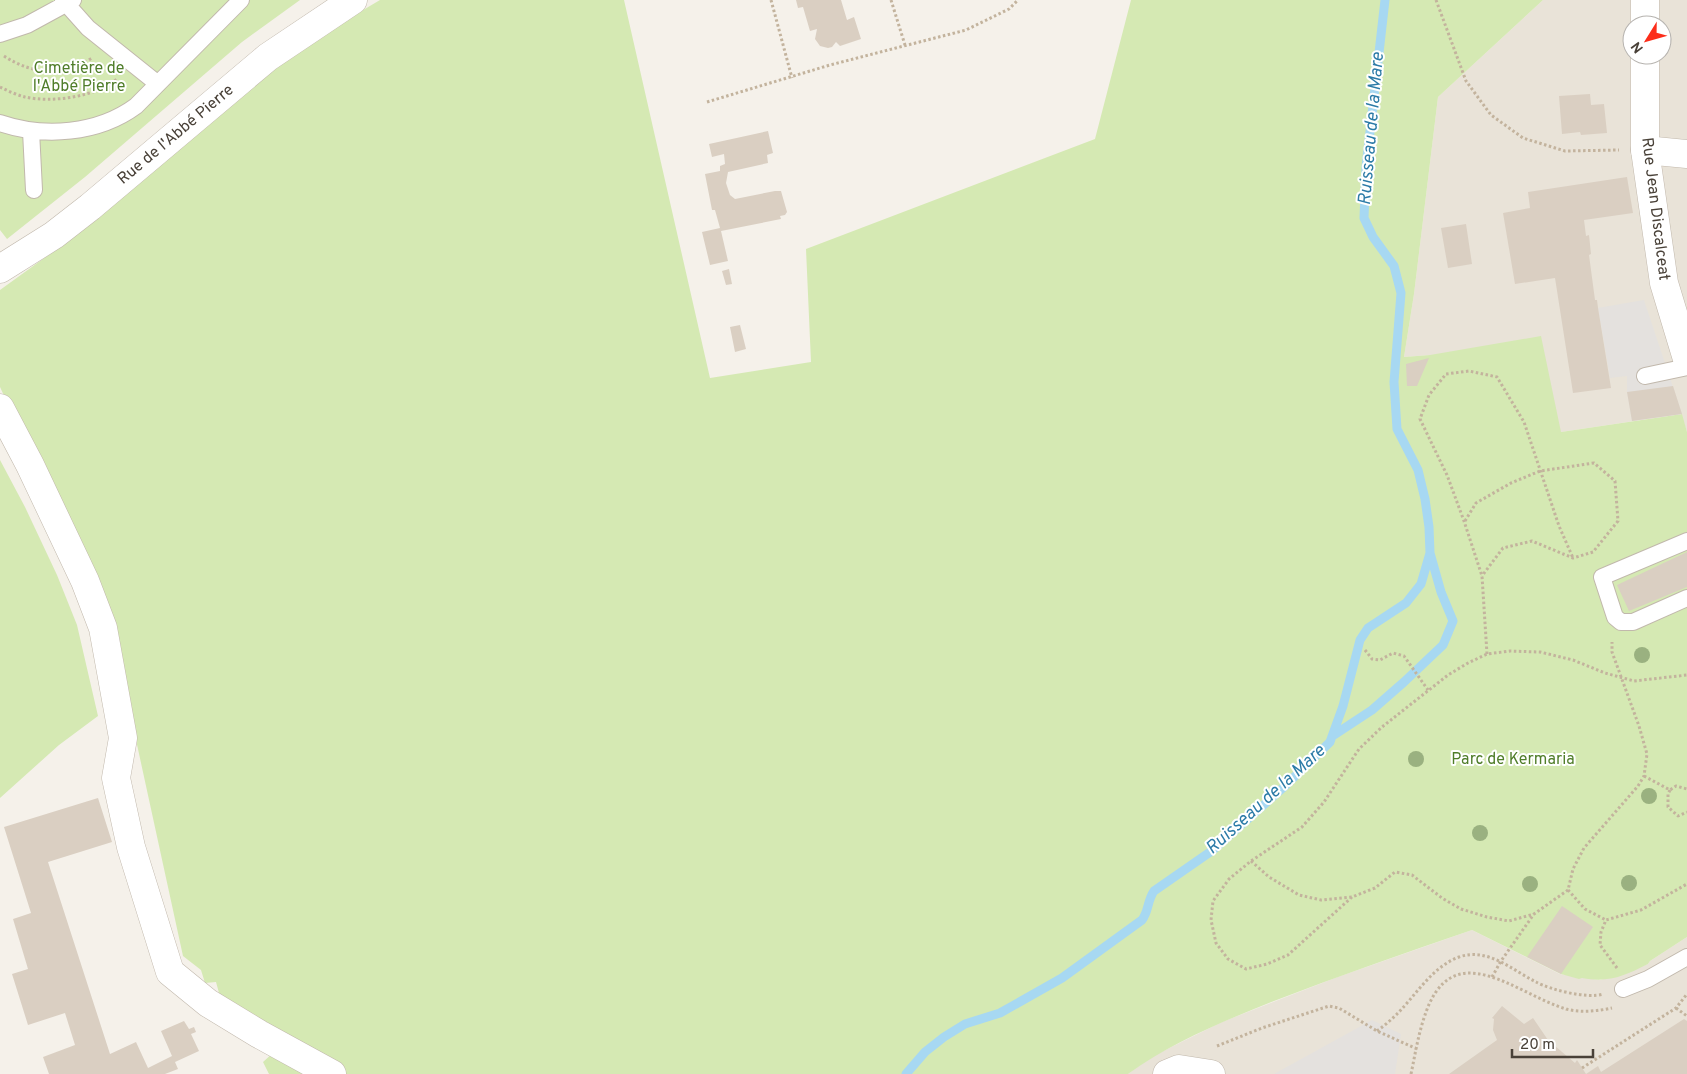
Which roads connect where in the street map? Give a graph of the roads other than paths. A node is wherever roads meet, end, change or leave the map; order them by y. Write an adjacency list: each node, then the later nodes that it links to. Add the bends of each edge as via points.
1 (241, 0): 8 (lane)
2 (353, 0): 14 (street, Rue de l'Abbé Pierre, via 268,58 54,235)
3 (1645, 0): 5 (street)
4 (67, 1): 6 (lane, via 27,24); 8 (lane, via 88,28)
5 (1645, 15)
6 (0, 34)
7 (1645, 65): 11 (street, Rue Jean Discalceat)
8 (158, 84): 10 (lane, via 136,106 107,123 69,131)
9 (0, 123): 10 (lane)
10 (31, 131): 13 (lane)
11 (1645, 150): 12 (street); 15 (street, Rue Jean Discalceat, via 1664,283)
12 (1687, 154)
13 (34, 190)
14 (0, 269)
15 (1687, 359)
16 (1687, 367): 17 (lane)
17 (1645, 376)
18 (0, 408): 24 (street, via 85,581 103,628 123,738 116,778 131,847 170,972 217,1008)
19 (1687, 541): 20 (lane, via 1602,577 1614,617 1620,622 1633,622)
20 (1687, 598)
21 (1687, 957): 22 (lane, via 1648,980)
22 (1626, 987)
23 (1173, 1072): 25 (street)
24 (332, 1074)
25 (1212, 1074)

